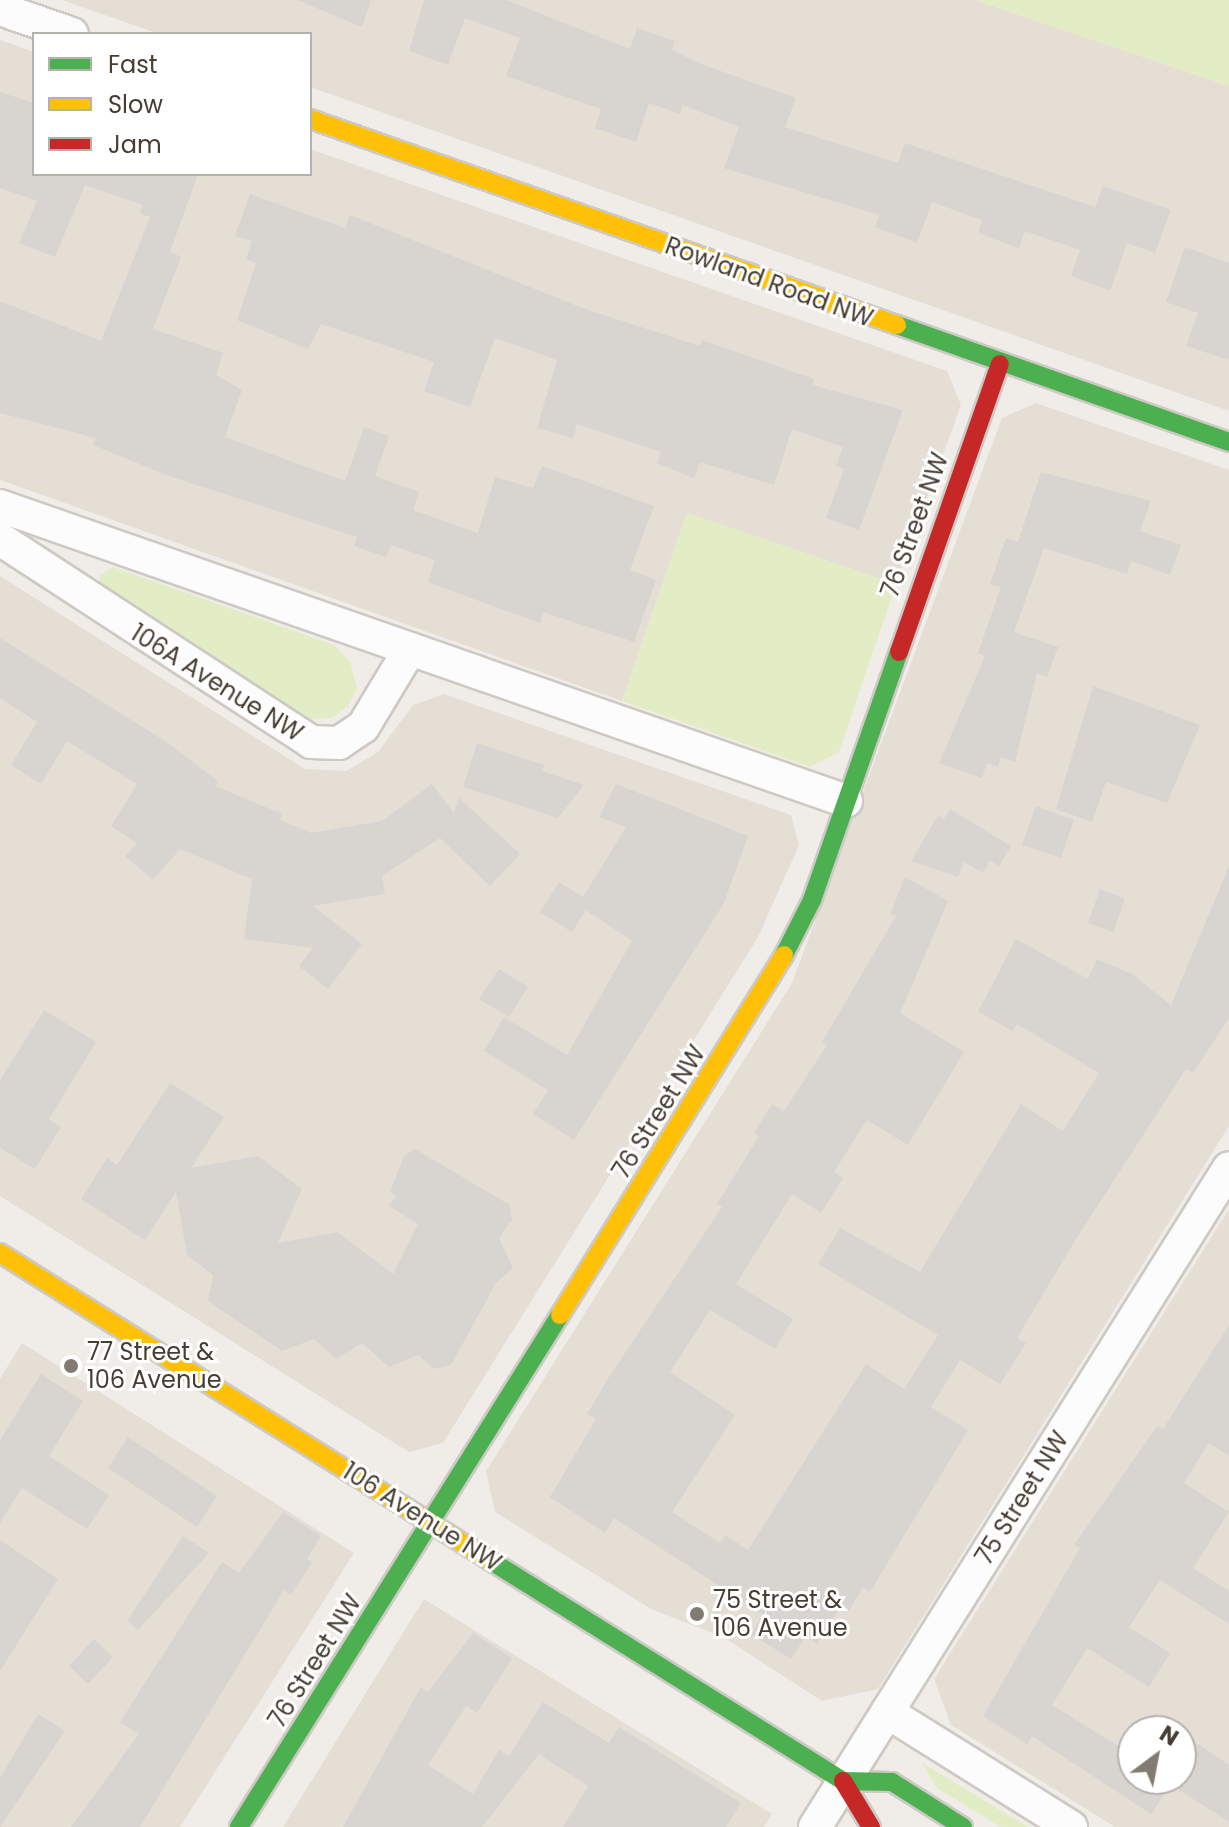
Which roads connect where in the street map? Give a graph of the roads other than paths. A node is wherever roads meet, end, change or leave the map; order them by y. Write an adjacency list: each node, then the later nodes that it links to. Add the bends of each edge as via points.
1 (0, 9): 2 (street)
2 (66, 32)
3 (312, 120): 4 (street, Rowland Road NW)
4 (1000, 364): 5 (street, Rowland Road NW); 9 (street, 76 Street NW)
5 (1229, 442)
6 (0, 506): 8 (street)
7 (0, 539): 8 (street, 106A Avenue NW, via 311,742 339,743 363,727)
8 (410, 649): 9 (street)
9 (846, 801): 12 (street, 76 Street NW, via 812,900 774,974)
10 (1229, 1168): 13 (street, 75 Street NW)
11 (5, 1268): 12 (street, 106 Avenue NW)
12 (430, 1522): 14 (street, 106 Avenue NW); 15 (street, 76 Street NW)
13 (887, 1712): 14 (street, 75 Street NW); 19 (street)
14 (843, 1781): 16 (street, 75 Street NW); 17 (street, 106 Avenue NW); 18 (street, via 892,1782)
15 (239, 1827)
16 (815, 1827)
17 (871, 1827)
18 (963, 1827)
19 (1071, 1827)

